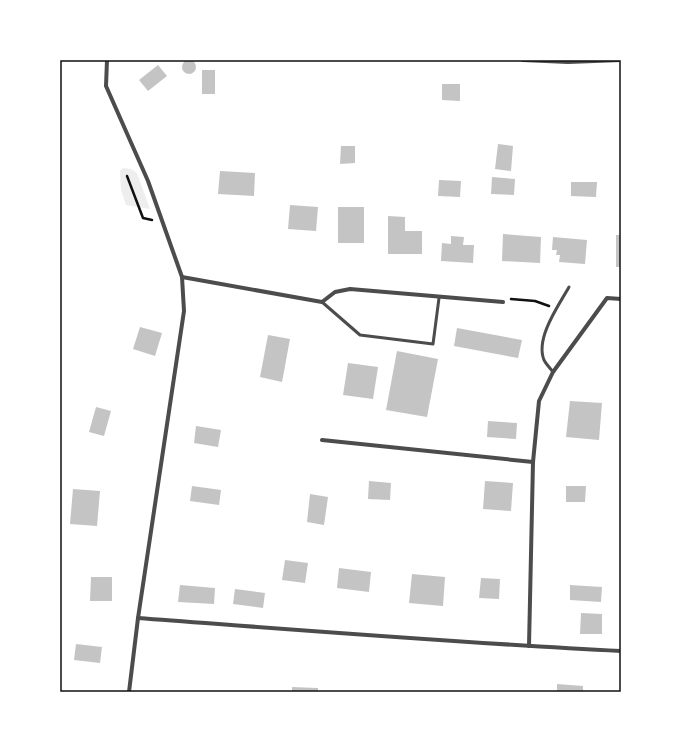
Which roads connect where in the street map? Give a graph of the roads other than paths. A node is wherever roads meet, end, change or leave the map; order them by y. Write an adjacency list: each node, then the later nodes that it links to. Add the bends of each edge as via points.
1 (107, 60): 4 (street, via 106,86 148,181)
2 (524, 60): 3 (street)
3 (621, 60)
4 (182, 277): 8 (street); 13 (street, via 184,311)
5 (569, 287): 10 (lane, via 545,332 541,347 544,360)
6 (439, 298): 8 (street, via 350,289 335,292); 8 (lane, via 433,344 360,335); 9 (street)
7 (621, 299): 10 (street, via 607,298)
8 (322, 302)
9 (503, 302)
10 (553, 372): 12 (street, via 539,400)
11 (322, 440): 12 (street)
12 (532, 462): 14 (street)
13 (138, 618): 14 (street); 16 (street)
14 (529, 646): 15 (street)
15 (621, 651)
16 (129, 692)

